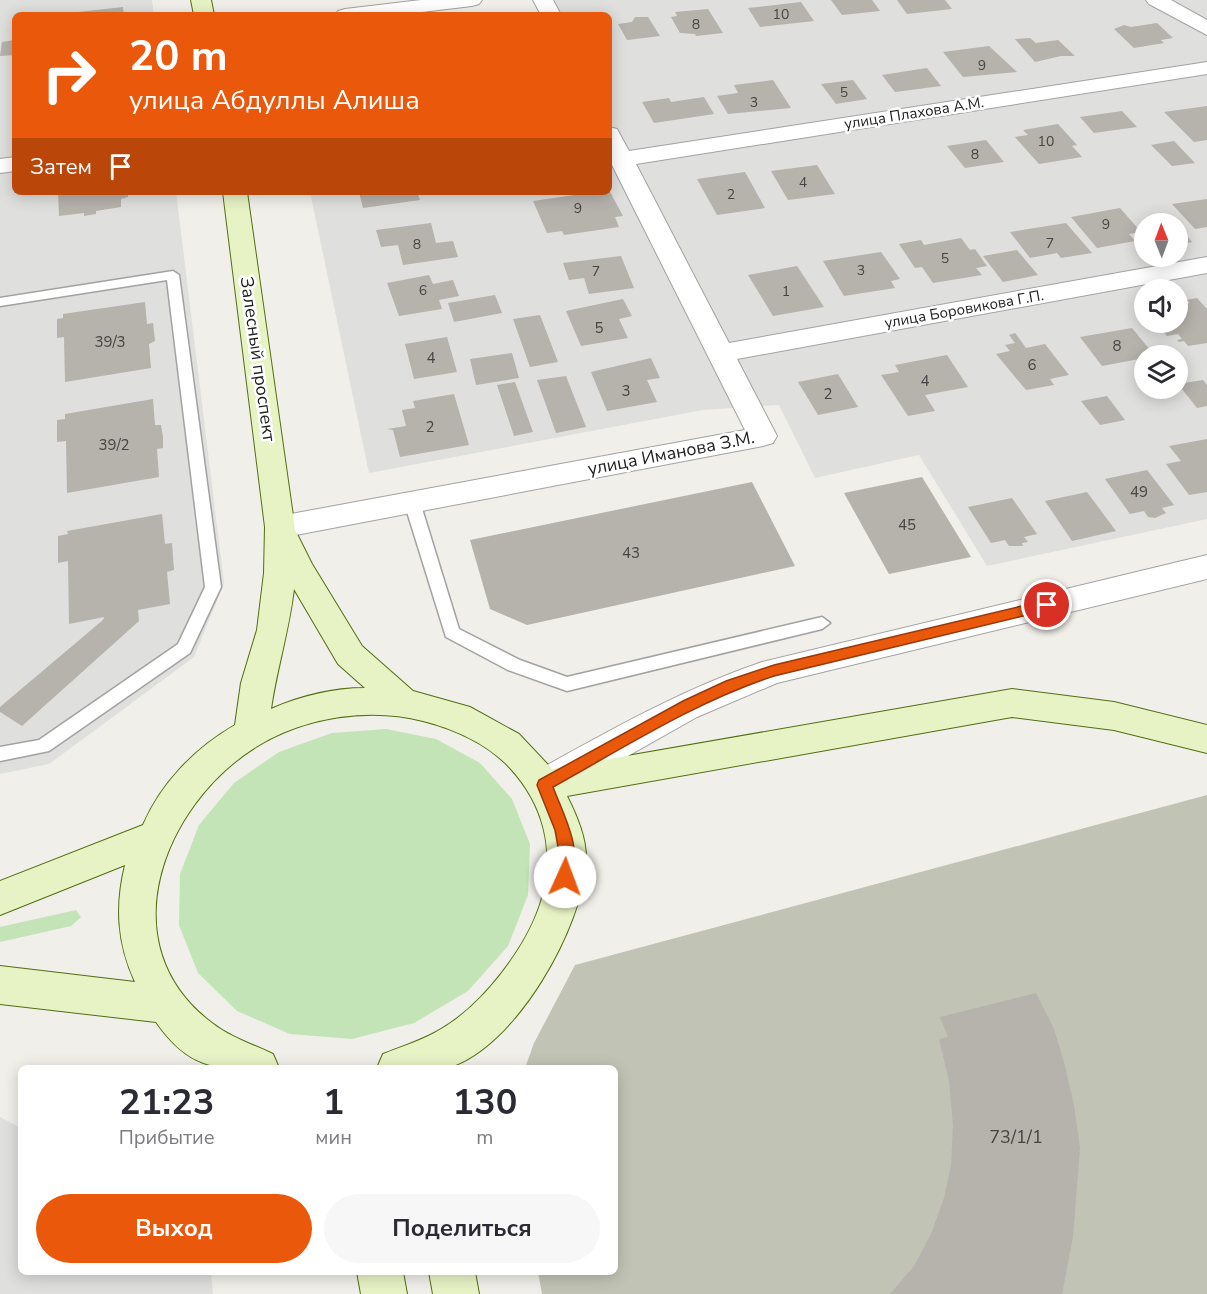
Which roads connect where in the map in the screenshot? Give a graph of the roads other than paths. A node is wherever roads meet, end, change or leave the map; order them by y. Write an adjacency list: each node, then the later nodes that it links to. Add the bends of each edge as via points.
1 (472, 0): 3 (street)
2 (1156, 0): 4 (street)
3 (370, 12)
4 (1207, 29)
5 (1207, 68): 6 (street, улица Плахова А.М.)
6 (615, 147): 10 (street, улица Иманова З.М.)
7 (235, 195): 12 (main road, Залесный проспект)
8 (1207, 265): 10 (street, улица Боровикова Г.П.)
9 (0, 302): 18 (lane, via 173,275 213,586 184,648 43,746)
10 (721, 353): 11 (street, улица Иманова З.М., via 763,436)
11 (412, 502): 12 (street, улица Иманова З.М.); 14 (lane, via 452,633 514,665 567,684)
12 (280, 527): 15 (main road, Залесный проспект, via 297,567 350,655); 16 (main road, Залесный проспект, via 280,573 273,630 258,684)
13 (1207, 567): 19 (street, via 763,674 688,705)
14 (822, 623)
15 (401, 700): 16 (main road, via 350,700 300,711); 19 (main road, via 445,710 484,727 518,752)
16 (251, 732): 20 (main road, via 210,760 176,796)
17 (1207, 739): 19 (main road, via 1114,716 1012,703)
18 (0, 754)
19 (544, 785): 24 (main road, via 563,830 568,858 562,896 549,936 512,991)
20 (151, 838): 21 (main road); 23 (main road, via 136,894 140,951)
21 (0, 898)
22 (0, 985): 23 (main road)
23 (164, 1004): 25 (main road, via 205,1043)
24 (460, 1053): 26 (main road)
25 (252, 1065)
26 (410, 1065)
27 (381, 1275): 29 (main road)
28 (453, 1275): 30 (main road)
29 (384, 1294)
30 (456, 1294)

